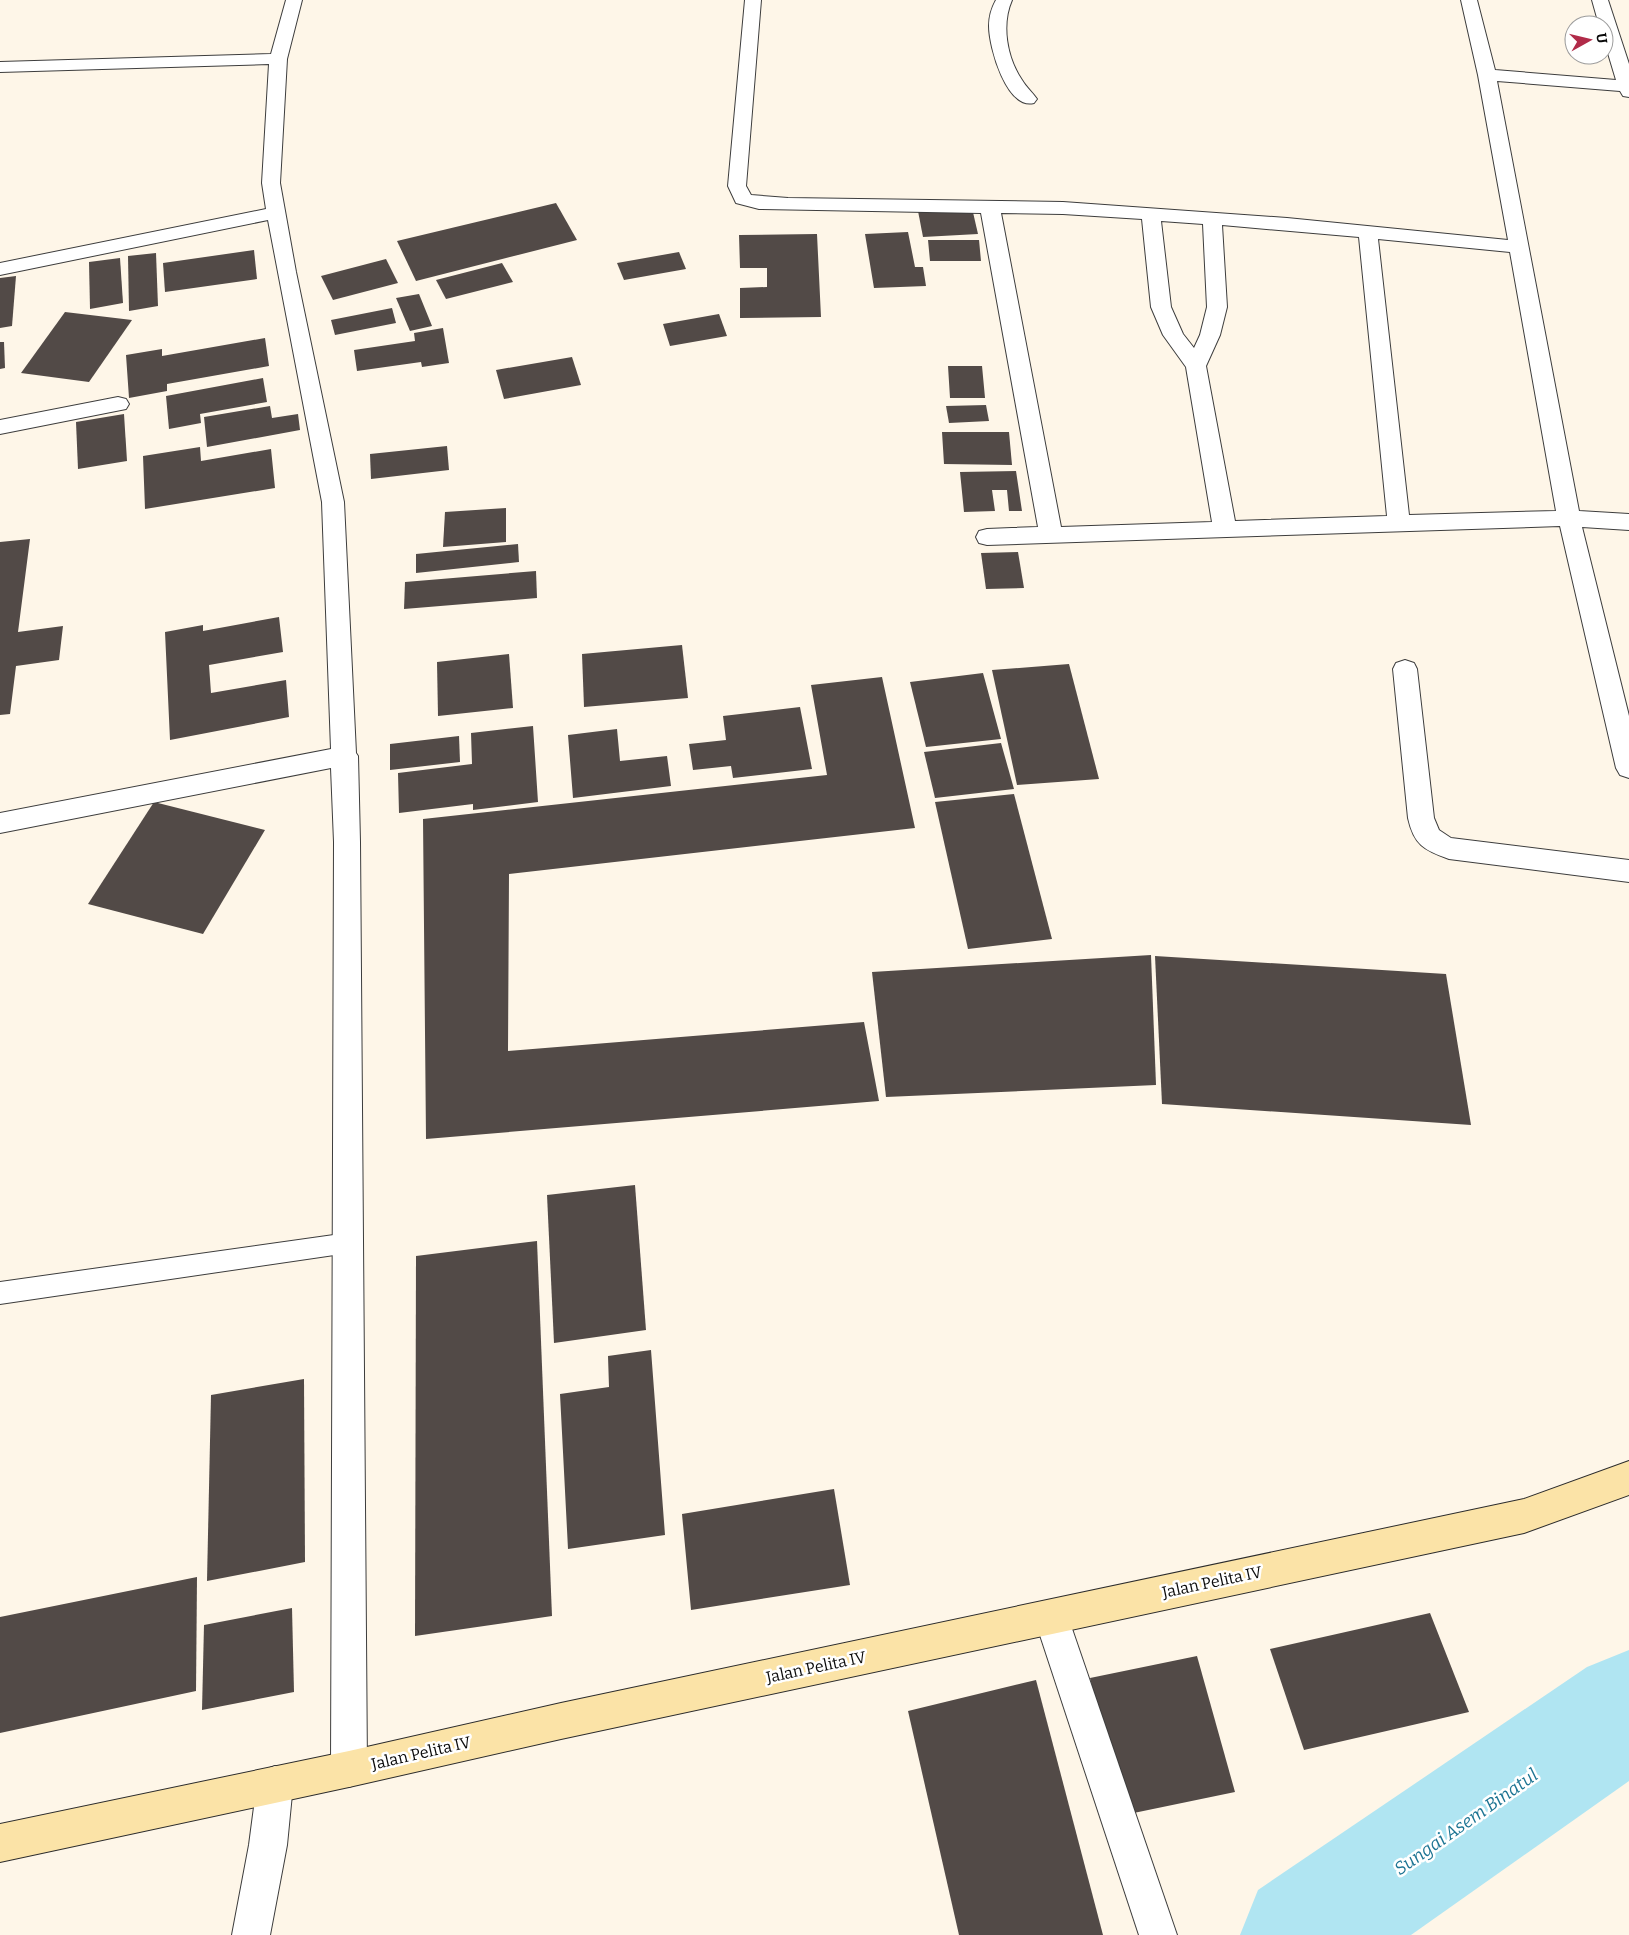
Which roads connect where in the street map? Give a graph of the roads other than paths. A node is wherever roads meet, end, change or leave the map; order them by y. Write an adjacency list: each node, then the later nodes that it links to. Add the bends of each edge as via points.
1 (294, 0): 6 (street)
2 (753, 0): 11 (street, via 737,186 744,199 788,204)
3 (1004, 0): 10 (street, via 997,19 1003,58 1011,77)
4 (1469, 0): 8 (street)
5 (1600, 0): 9 (street)
6 (278, 59): 7 (street); 12 (street, via 271,183)
7 (0, 67)
8 (1487, 75): 9 (street); 16 (street)
9 (1628, 88)
10 (1028, 99)
11 (990, 207): 13 (street, via 1063,208); 25 (street)
12 (276, 214): 17 (street); 28 (street, via 332,502)
13 (1151, 215): 14 (street); 18 (street, via 1161,307 1174,335)
14 (1212, 219): 15 (street); 18 (street, via 1217,307 1210,335)
15 (1368, 232): 16 (street); 23 (street)
16 (1519, 247): 21 (street)
17 (0, 269)
18 (1196, 366): 24 (street)
19 (118, 404): 20 (street)
20 (0, 428)
21 (1569, 518): 22 (street); 23 (street); 29 (street)
22 (1629, 522)
23 (1399, 524): 24 (street)
24 (1225, 530): 25 (street)
25 (1051, 535): 26 (street)
26 (987, 537)
27 (1406, 669): 31 (street, via 1421,818 1424,831 1434,842 1449,848)
28 (345, 756): 30 (street); 32 (street)
29 (1629, 768)
30 (0, 823)
31 (1629, 871)
32 (348, 1243): 33 (lane); 36 (street)
33 (0, 1293)
34 (1629, 1478): 35 (street, Jalan Pelita IV, via 1524,1516)
35 (1052, 1617): 36 (street, Jalan Pelita IV); 39 (street)
36 (349, 1769): 37 (street, Jalan Pelita IV)
37 (275, 1784): 38 (street, Jalan Pelita IV); 40 (street)
38 (0, 1843)
39 (1154, 1923)
40 (252, 1935)

